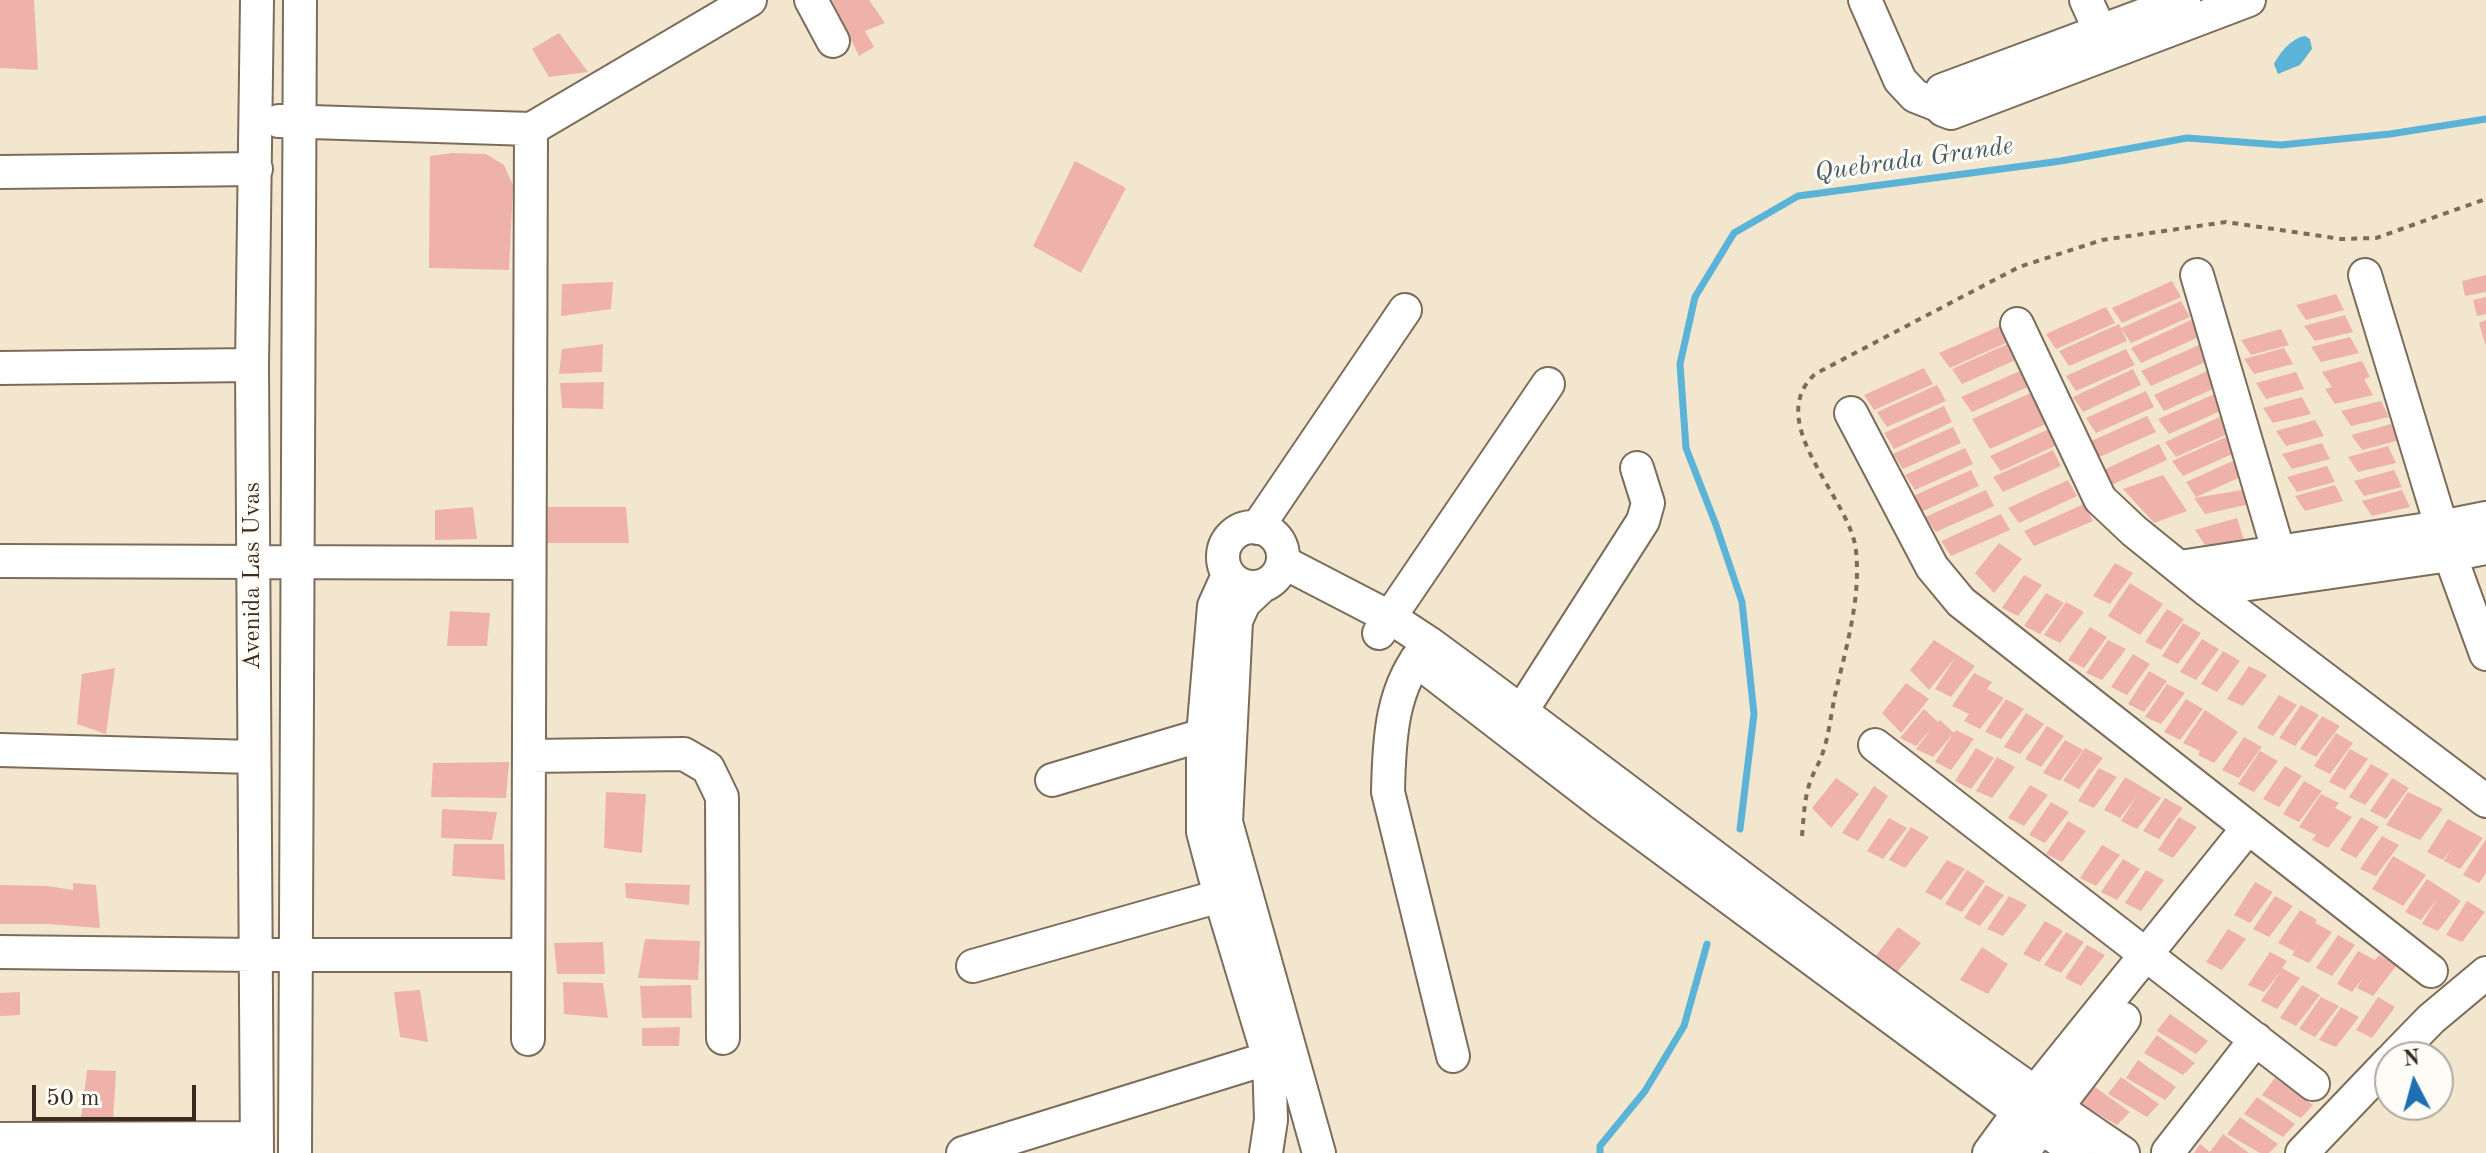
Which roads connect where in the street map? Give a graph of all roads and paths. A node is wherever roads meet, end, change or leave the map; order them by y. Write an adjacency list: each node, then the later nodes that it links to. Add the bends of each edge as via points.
1 (257, 0): 11 (street, Avenida Las Uvas)
2 (300, 0): 12 (street, Avenida Las Uvas)
3 (750, 0): 13 (street)
4 (811, 0): 9 (street)
5 (1865, 0): 10 (street, via 1900,80 1915,96 1951,113)
6 (2086, 0): 10 (street)
7 (2184, 0): 10 (street)
8 (2249, 0): 10 (street)
9 (833, 41)
10 (2105, 41)
11 (256, 120): 12 (street); 14 (street, Avenida Las Uvas)
12 (301, 121): 13 (street); 32 (street, Avenida Las Uvas)
13 (531, 129): 33 (street)
14 (256, 169): 15 (street); 21 (street, Avenida Las Uvas)
15 (0, 172)
16 (2486, 199): 51 (path, via 2376,238 2341,239 2226,222 2102,240 2019,267 1805,383 1800,426 1851,527 1856,584 1823,754 1805,799)
17 (2197, 275): 34 (street)
18 (2365, 275): 28 (street)
19 (1405, 310): 27 (street)
20 (2017, 324): 35 (street, via 2100,499)
21 (252, 365): 22 (street); 31 (street, Avenida Las Uvas)
22 (0, 368)
23 (1548, 384): 39 (street)
24 (1851, 413): 50 (street, via 1932,567 1961,602)
25 (1637, 468): 42 (street, via 1648,503 1643,521)
26 (2486, 518): 28 (street)
27 (1257, 528): 36 (street, via 1230,538 1222,556); 37 (street, via 1267,530 1280,544)
28 (2445, 541): 29 (street); 34 (street); 41 (street)
29 (2486, 548)
30 (0, 561): 31 (street)
31 (254, 562): 32 (street); 47 (street, Avenida Las Uvas)
32 (296, 562): 33 (street); 55 (street, Avenida Las Uvas)
33 (529, 563): 46 (street)
34 (2283, 564): 35 (street); 38 (street)
35 (2180, 567): 38 (street)
36 (1228, 575): 37 (street, via 1243,586); 43 (street, via 1214,606)
37 (1274, 575): 39 (street); 76 (street, via 1244,603 1236,621 1226,822)
38 (2207, 590): 49 (street)
39 (1384, 627): 40 (street)
40 (1422, 651): 42 (street); 65 (street, via 1397,696 1388,792)
41 (2486, 654)
42 (1515, 721): 69 (street, via 1755,889)
43 (1203, 735): 48 (street); 52 (street, via 1203,832)
44 (1875, 745): 57 (street)
45 (0, 750): 47 (street)
46 (529, 756): 56 (street); 61 (street, via 684,754 708,768 722,797)
47 (253, 757): 54 (street, Avenida Las Uvas)
48 (1052, 780)
49 (2486, 801)
50 (2255, 834): 57 (street); 59 (street)
51 (1802, 836)
52 (1220, 896): 58 (street); 66 (street)
53 (0, 952): 54 (street)
54 (256, 955): 55 (street); 71 (street, Avenida Las Uvas)
55 (295, 955): 56 (street); 73 (street, Avenida Las Uvas)
56 (528, 955): 62 (street)
57 (2155, 961): 63 (street); 69 (street)
58 (973, 966)
59 (2431, 971)
60 (2486, 973): 64 (street)
61 (723, 1038)
62 (528, 1039)
63 (2256, 1039): 68 (street); 72 (street)
64 (2410, 1041)
65 (1453, 1056)
66 (1269, 1058): 74 (street); 75 (street)
67 (2374, 1078): 80 (street)
68 (2313, 1084)
69 (2035, 1119): 77 (street); 78 (street); 79 (street)
70 (0, 1139): 71 (street)
71 (257, 1145)
72 (2168, 1152)
73 (295, 1153)
74 (963, 1153)
75 (1266, 1153)
76 (1319, 1153)
77 (1989, 1153)
78 (2078, 1153)
79 (2123, 1153)
80 (2302, 1153)

